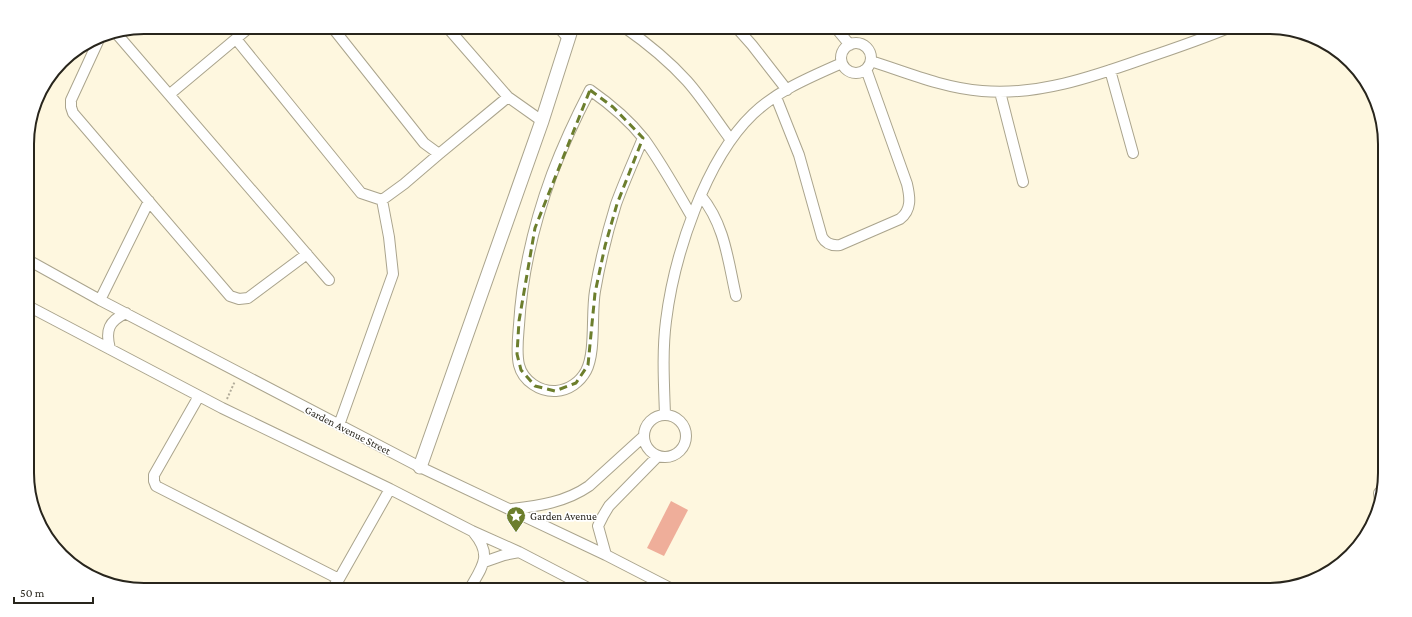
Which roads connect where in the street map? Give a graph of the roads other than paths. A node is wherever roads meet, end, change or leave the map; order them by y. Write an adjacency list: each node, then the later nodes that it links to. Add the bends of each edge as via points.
1 (242, 34): 10 (street)
2 (338, 34): 25 (street, via 424,143)
3 (453, 34): 19 (street)
4 (570, 34): 21 (street)
5 (633, 34): 23 (street, via 679,72)
6 (742, 34): 16 (street)
7 (841, 34): 12 (street)
8 (1214, 34): 15 (street)
9 (120, 37): 18 (street)
10 (236, 39): 18 (street); 28 (street, via 361,193)
11 (97, 45): 29 (street, via 74,94 71,107 77,118)
12 (850, 45): 13 (street, via 844,49); 14 (street, via 857,43 866,46 871,55)
13 (842, 63): 14 (street, via 848,71 853,72 863,72); 16 (street)
14 (868, 65): 17 (street, via 950,86); 20 (street, via 907,184 910,201 907,211 900,219 840,245 827,243 822,237 799,155)
15 (1110, 70): 17 (street, via 1061,84); 24 (street)
16 (787, 90): 20 (street)
17 (1000, 92): 26 (street)
18 (170, 94): 31 (street)
19 (508, 97): 21 (street); 25 (street)
20 (776, 97): 23 (street, via 753,114)
21 (542, 121): 44 (street)
22 (643, 138): 22 (street, via 617,204 605,246 594,293 588,365 581,377 570,387 555,391 540,389 524,376 517,354 527,260 534,228 552,174 590,90 613,107); 30 (street)
23 (731, 140): 27 (street)
24 (1132, 153)
25 (438, 154): 28 (street)
26 (1023, 182)
27 (701, 196): 30 (street); 34 (street, via 718,222)
28 (382, 200): 41 (street, via 393,274)
29 (149, 201): 31 (street, via 234,298 244,300 253,296); 35 (street)
30 (692, 218): 40 (street, via 679,256 666,321)
31 (307, 254): 33 (street)
32 (34, 263): 35 (street, Garden Avenue Street)
33 (329, 280)
34 (736, 296)
35 (100, 300): 37 (street, Garden Avenue Street)
36 (34, 309): 38 (street)
37 (126, 313): 38 (street, via 116,318 109,327 107,338); 41 (street, Garden Avenue Street)
38 (110, 349): 39 (street)
39 (199, 396): 45 (street); 51 (street, via 154,475 156,486)
40 (665, 415): 42 (street, via 648,423); 43 (street, via 678,420 683,426 685,440 683,447 672,456)
41 (339, 425): 44 (street, Garden Avenue Street)
42 (644, 436): 43 (street, via 647,448); 46 (street, via 582,491 557,502)
43 (658, 456): 49 (street, via 609,506 603,516 598,526)
44 (420, 467): 46 (street, Garden Avenue Street)
45 (390, 489): 47 (street); 51 (street)
46 (511, 509): 49 (street, Garden Avenue Street)
47 (472, 531): 48 (street); 50 (street, via 483,546)
48 (519, 552): 50 (street); 54 (street)
49 (606, 555): 55 (street, Garden Avenue Street)
50 (484, 562): 53 (street)
51 (339, 579): 52 (street)
52 (336, 583)
53 (474, 583)
54 (579, 583)
55 (660, 583)

